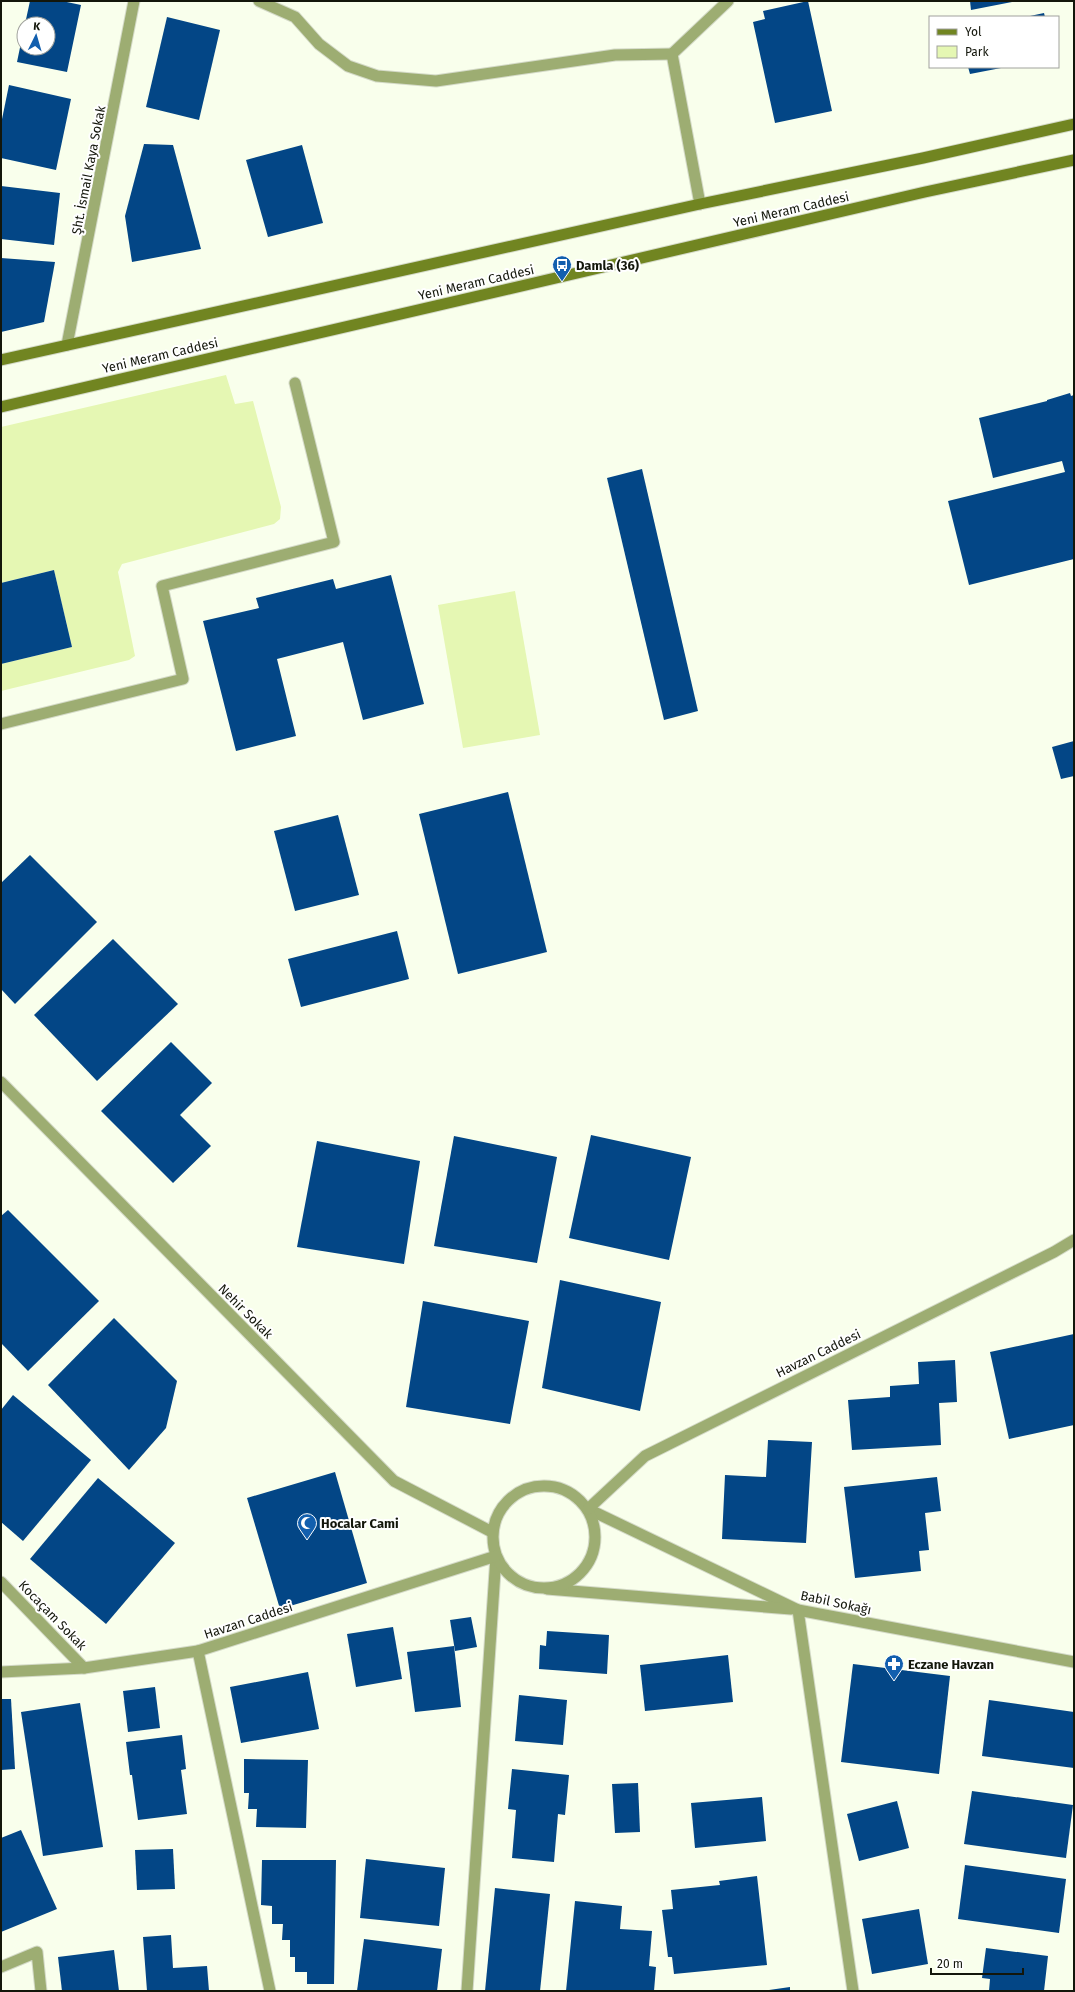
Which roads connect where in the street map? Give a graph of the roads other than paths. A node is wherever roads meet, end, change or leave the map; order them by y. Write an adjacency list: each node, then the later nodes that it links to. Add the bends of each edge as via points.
1 (134, 1): 8 (street, Şht. İsmail Kaya Sokak)
2 (259, 1): 4 (street, via 295,17 319,44 348,66 377,76 436,81 615,55)
3 (728, 1): 4 (street)
4 (672, 54): 7 (street)
5 (1074, 124): 7 (main road, Yeni Meram Caddesi)
6 (1074, 160): 11 (main road, Yeni Meram Caddesi, via 863,206)
7 (700, 204): 8 (main road, Yeni Meram Caddesi)
8 (67, 345): 9 (main road, Yeni Meram Caddesi)
9 (1, 360)
10 (295, 383): 12 (street, via 334,542 162,586 183,679)
11 (1, 407)
12 (1, 724)
13 (1, 1082): 16 (street, Nehir Sokak, via 394,1480)
14 (1074, 1240): 15 (street, Havzan Caddesi, via 645,1456)
15 (588, 1509): 16 (street, via 577,1497 564,1489 548,1485 532,1486 517,1492 505,1503 496,1516); 19 (street, via 595,1526 595,1544 590,1560 579,1574 564,1584); 20 (street, Babil Sokağı)
16 (492, 1532): 17 (street)
17 (496, 1556): 19 (street, via 501,1566 513,1578 529,1587); 21 (street, Havzan Caddesi); 28 (street)
18 (1, 1582): 23 (street, Kocaçam Sokak)
19 (547, 1589): 20 (street)
20 (798, 1610): 22 (street, Babil Sokağı); 29 (street)
21 (198, 1651): 23 (street, Havzan Caddesi); 27 (street)
22 (1074, 1662)
23 (84, 1668): 24 (street, Havzan Caddesi)
24 (1, 1672)
25 (1, 1967): 26 (street, via 37,1952)
26 (41, 1991)
27 (270, 1991)
28 (467, 1991)
29 (853, 1991)

